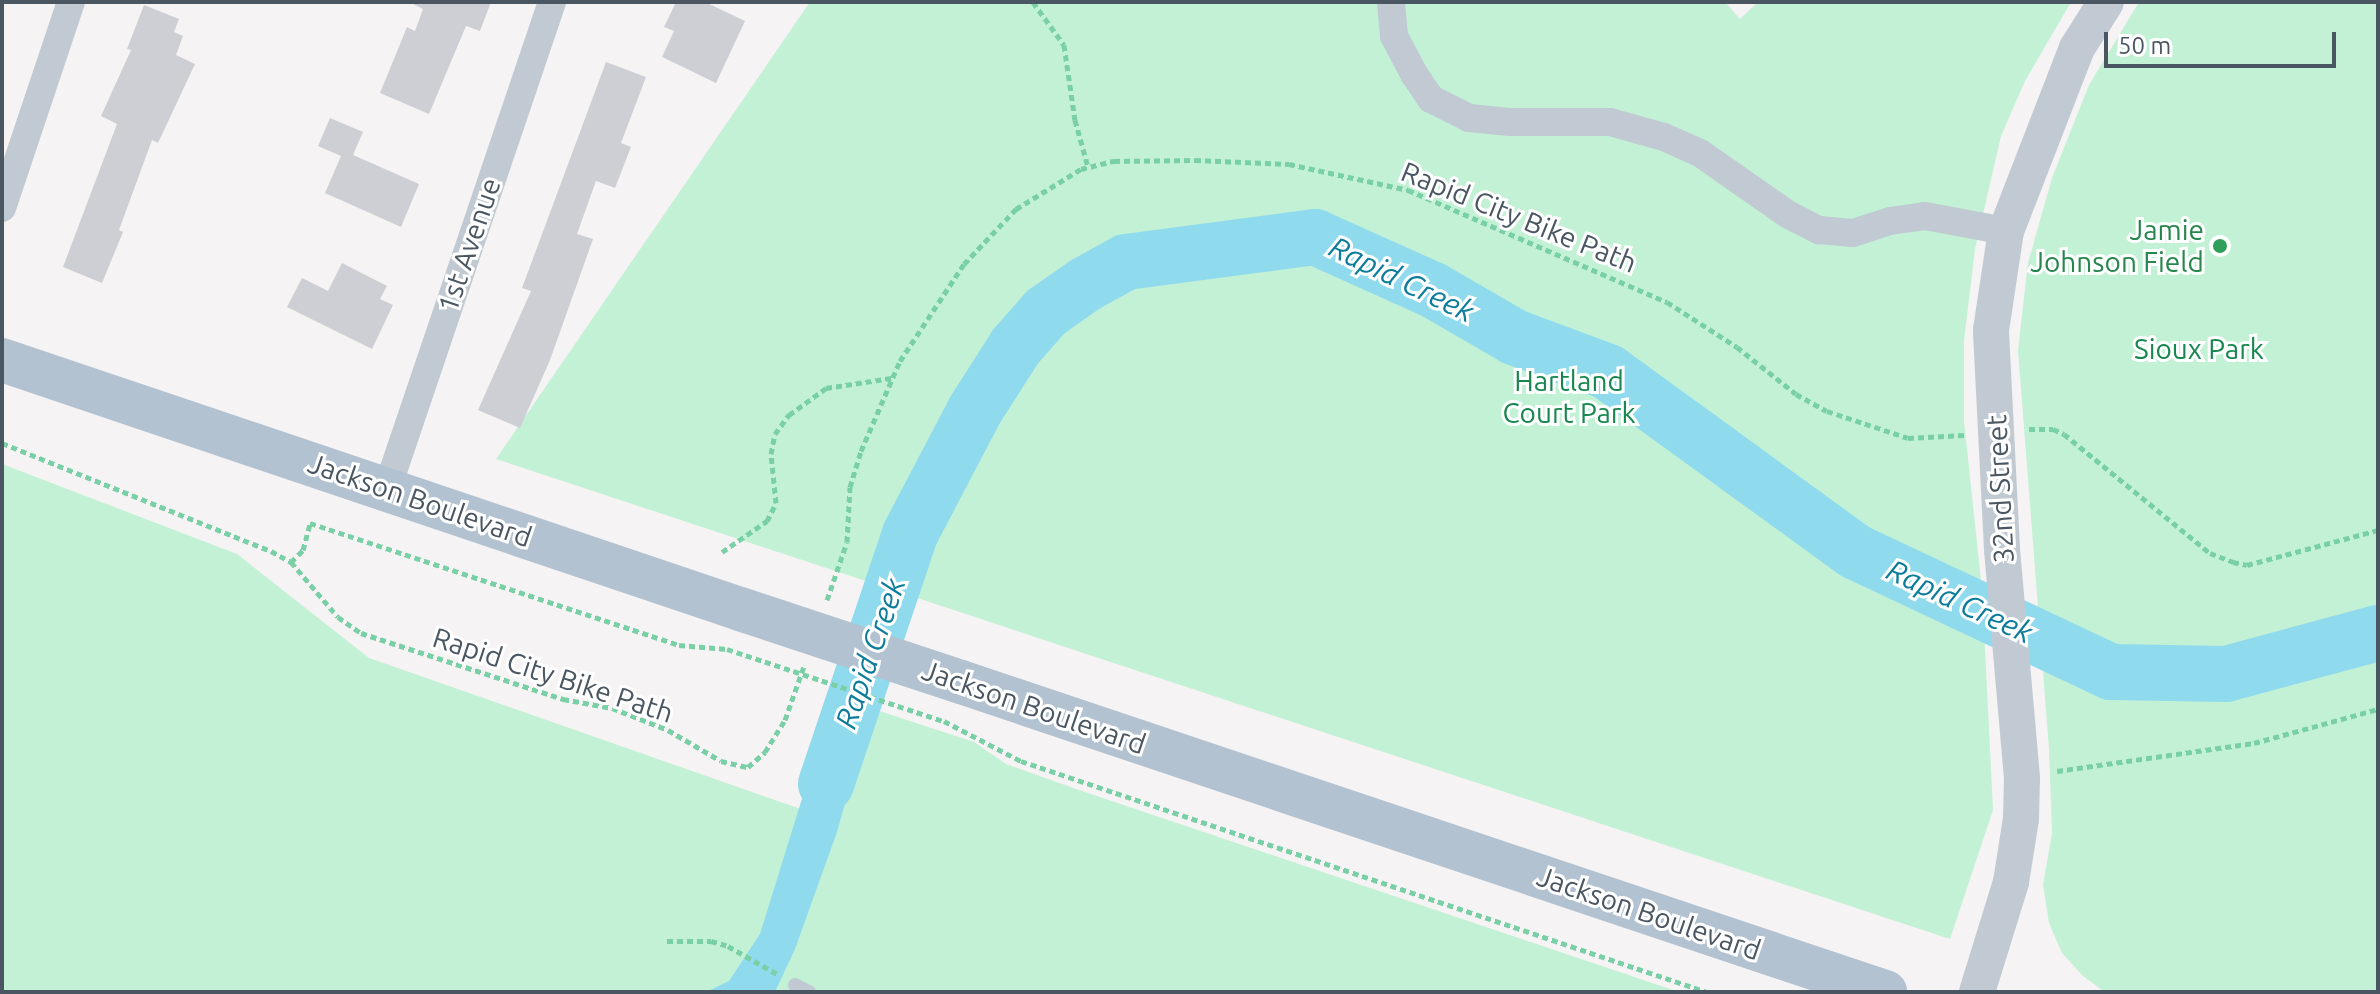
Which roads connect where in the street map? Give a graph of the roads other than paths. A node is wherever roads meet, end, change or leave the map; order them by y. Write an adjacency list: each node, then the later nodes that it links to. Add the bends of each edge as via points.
1 (71, 2): 5 (street)
2 (552, 2): 8 (street, 1st Avenue)
3 (1391, 2): 6 (street, via 1394,36 1414,74 1431,99 1469,118 1610,122 1664,137 1700,153 1819,230 1853,233 1925,216)
4 (2106, 2): 6 (street, 32nd Street, via 2077,48)
5 (2, 208)
6 (2006, 231): 10 (street, 32nd Street, via 1991,330 2002,549 2022,778 2011,882)
7 (2, 360): 8 (main road, Jackson Boulevard)
8 (387, 489): 9 (main road, Jackson Boulevard, bridge, via 734,629)
9 (1885, 992)
10 (1977, 992)

